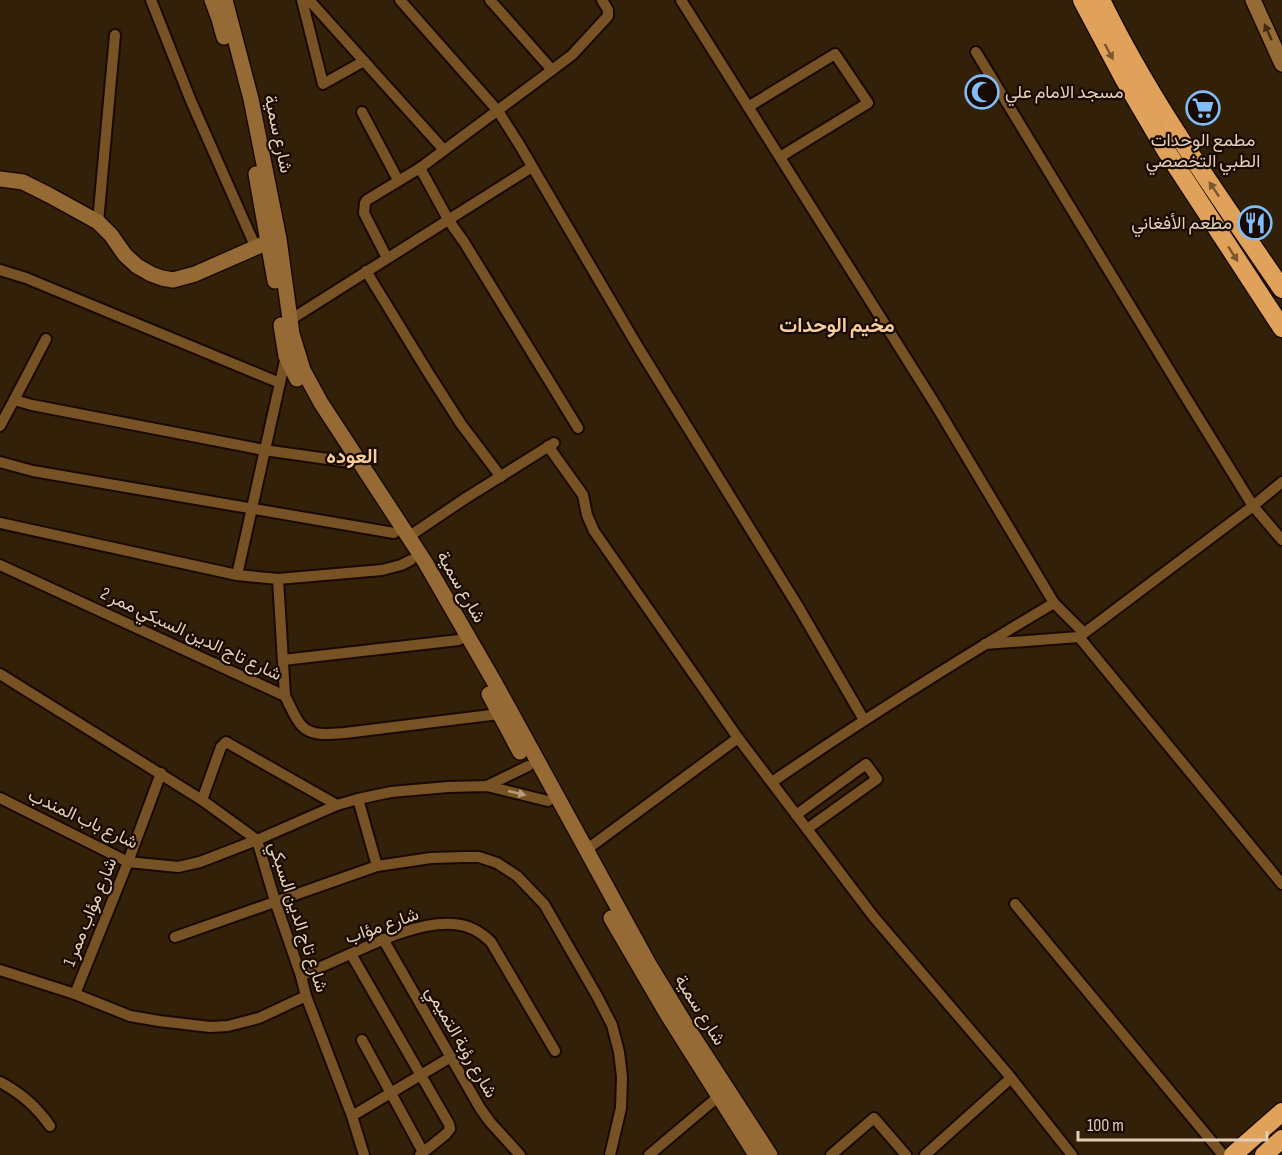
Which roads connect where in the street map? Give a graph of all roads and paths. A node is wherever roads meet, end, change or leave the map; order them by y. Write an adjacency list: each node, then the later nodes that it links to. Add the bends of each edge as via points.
1 (151, 0): 29 (street, via 191,101)
2 (212, 0): 29 (street, شارع سمية, via 238,90)
3 (225, 0): 29 (street, شارع سمية, via 250,99)
4 (302, 0): 15 (street, via 322,84)
5 (309, 0): 15 (street)
6 (400, 0): 19 (street)
7 (490, 0): 17 (street)
8 (602, 0): 17 (street, via 609,10 608,16 572,55)
9 (681, 0): 18 (street)
10 (1082, 0): 35 (highway, one-way to 35, via 1165,150)
11 (1101, 0): 33 (highway, one-way to 11, via 1181,141)
12 (1253, 0): 16 (street, one-way to 12)
13 (115, 35): 28 (street)
14 (976, 52): 47 (street)
15 (364, 61): 21 (street)
16 (1282, 64)
17 (552, 70): 19 (street)
18 (748, 107): 22 (street); 22 (street, via 835,54 868,103)
19 (498, 111): 21 (street); 23 (street)
20 (362, 112): 26 (street)
21 (444, 150): 24 (street)
22 (780, 158): 56 (street)
23 (532, 167): 27 (street); 64 (street)
24 (420, 168): 26 (street); 27 (street)
25 (0, 179): 28 (street, via 23,182)
26 (398, 180): 30 (street, via 364,206)
27 (449, 220): 30 (street); 41 (street)
28 (98, 222): 29 (street, via 137,266 172,280)
29 (268, 243): 34 (street, شارع سمية); 37 (street, شارع سمية)
30 (387, 258): 32 (street)
31 (0, 270): 38 (street)
32 (366, 271): 34 (street); 45 (street, via 429,375)
33 (1282, 289)
34 (290, 320): 50 (street, شارع سمية, via 311,387)
35 (1282, 328)
36 (46, 339): 39 (street)
37 (286, 356): 38 (street); 44 (street, شارع سمية, via 307,398)
38 (280, 383): 42 (street)
39 (14, 400): 40 (street); 42 (street)
40 (1, 423)
41 (578, 428)
42 (264, 450): 44 (street); 48 (street)
43 (0, 462): 48 (street)
44 (349, 462): 50 (street, شارع سمية)
45 (501, 477): 50 (street); 65 (street, via 551,444 583,495 594,531)
46 (1282, 482): 47 (street)
47 (1253, 506): 51 (street); 57 (street)
48 (250, 509): 50 (street); 54 (street)
49 (0, 523): 54 (street)
50 (401, 535): 52 (street, شارع سمية); 78 (street, شارع سمية, via 424,562)
51 (1282, 540)
52 (411, 560): 55 (street, via 382,570); 58 (street, شارع سمية)
53 (0, 565): 62 (street, شارع تاج الدين السبكي ممر 2)
54 (237, 574): 55 (street)
55 (278, 579): 60 (street)
56 (1054, 603): 57 (street); 59 (street)
57 (1081, 635): 59 (street); 81 (street)
58 (459, 640): 60 (street); 63 (street, شارع سمية)
59 (985, 644): 64 (street)
60 (283, 660): 62 (street)
61 (0, 674): 67 (street, شارع تاج الدين السبكي)
62 (285, 696): 63 (street, شارع تاج الدين السبكي ممر 2, via 304,729 328,734)
63 (499, 714): 66 (street, شارع سمية)
64 (864, 720): 68 (street)
65 (738, 738): 68 (street); 78 (street)
66 (528, 766): 69 (street); 73 (street, شارع سمية)
67 (161, 773): 72 (street, شارع تاج الدين السبكي); 79 (street, شارع مؤاب ممر 1)
68 (772, 782): 75 (street)
69 (487, 786): 71 (street, شارع باب المندب, via 401,791); 73 (street, one-way to 73)
70 (0, 798): 79 (street, شارع باب المندب)
71 (358, 799): 74 (street, شارع باب المندب); 80 (street)
72 (202, 800): 74 (street, via 226,742); 77 (street, شارع تاج الدين السبكي)
73 (548, 801): 98 (street, شارع سمية, via 629,950)
74 (337, 805): 77 (street, شارع باب المندب)
75 (796, 815): 76 (street); 76 (street, via 866,764 877,779)
76 (807, 829): 95 (street, via 885,930)
77 (257, 840): 79 (street, شارع باب المندب, via 188,866); 82 (street, شارع تاج الدين السبكي)
78 (586, 850): 109 (street, شارع سمية, via 650,966)
79 (128, 862): 89 (street, شارع مؤاب ممر 1)
80 (377, 866): 82 (street); 107 (street, via 431,858 479,857 517,876 544,904 612,1025 622,1077 621,1108)
81 (1282, 884)
82 (275, 902): 84 (street); 88 (street, شارع تاج الدين السبكي)
83 (1014, 904): 114 (street)
84 (175, 937)
85 (383, 939): 86 (street, شارع مؤاب); 92 (street, شارع مؤاب, via 452,924 485,936); 93 (street, شارع رؤبة التميمي)
86 (351, 954): 88 (street, شارع مؤاب); 94 (street)
87 (0, 970): 89 (street)
88 (301, 976): 90 (street, شارع تاج الدين السبكي)
89 (75, 994): 90 (street, via 130,1016 210,1027 260,1018)
90 (306, 996): 100 (street, شارع تاج الدين السبكي)
91 (362, 1040): 97 (street)
92 (555, 1051)
93 (451, 1057): 94 (street); 106 (street, شارع رؤبة التميمي, via 485,1116)
94 (421, 1076): 97 (street); 104 (street, via 450,1129)
95 (1011, 1078): 112 (street); 113 (street)
96 (0, 1082): 101 (street, via 32,1104)
97 (390, 1093): 100 (street); 104 (street)
98 (719, 1096): 103 (street, شارع سمية); 108 (street)
99 (1282, 1112): 115 (highway)
100 (352, 1116): 105 (street, شارع تاج الدين السبكي)
101 (50, 1126)
102 (1282, 1139): 116 (highway)
103 (750, 1153)
104 (421, 1154)
105 (364, 1155)
106 (519, 1155)
107 (610, 1155)
108 (649, 1155)
109 (770, 1155)
110 (831, 1155): 111 (street, via 874,1118)
111 (906, 1155)
112 (925, 1155)
113 (1072, 1155)
114 (1223, 1155)
115 (1233, 1155)
116 (1264, 1155)

